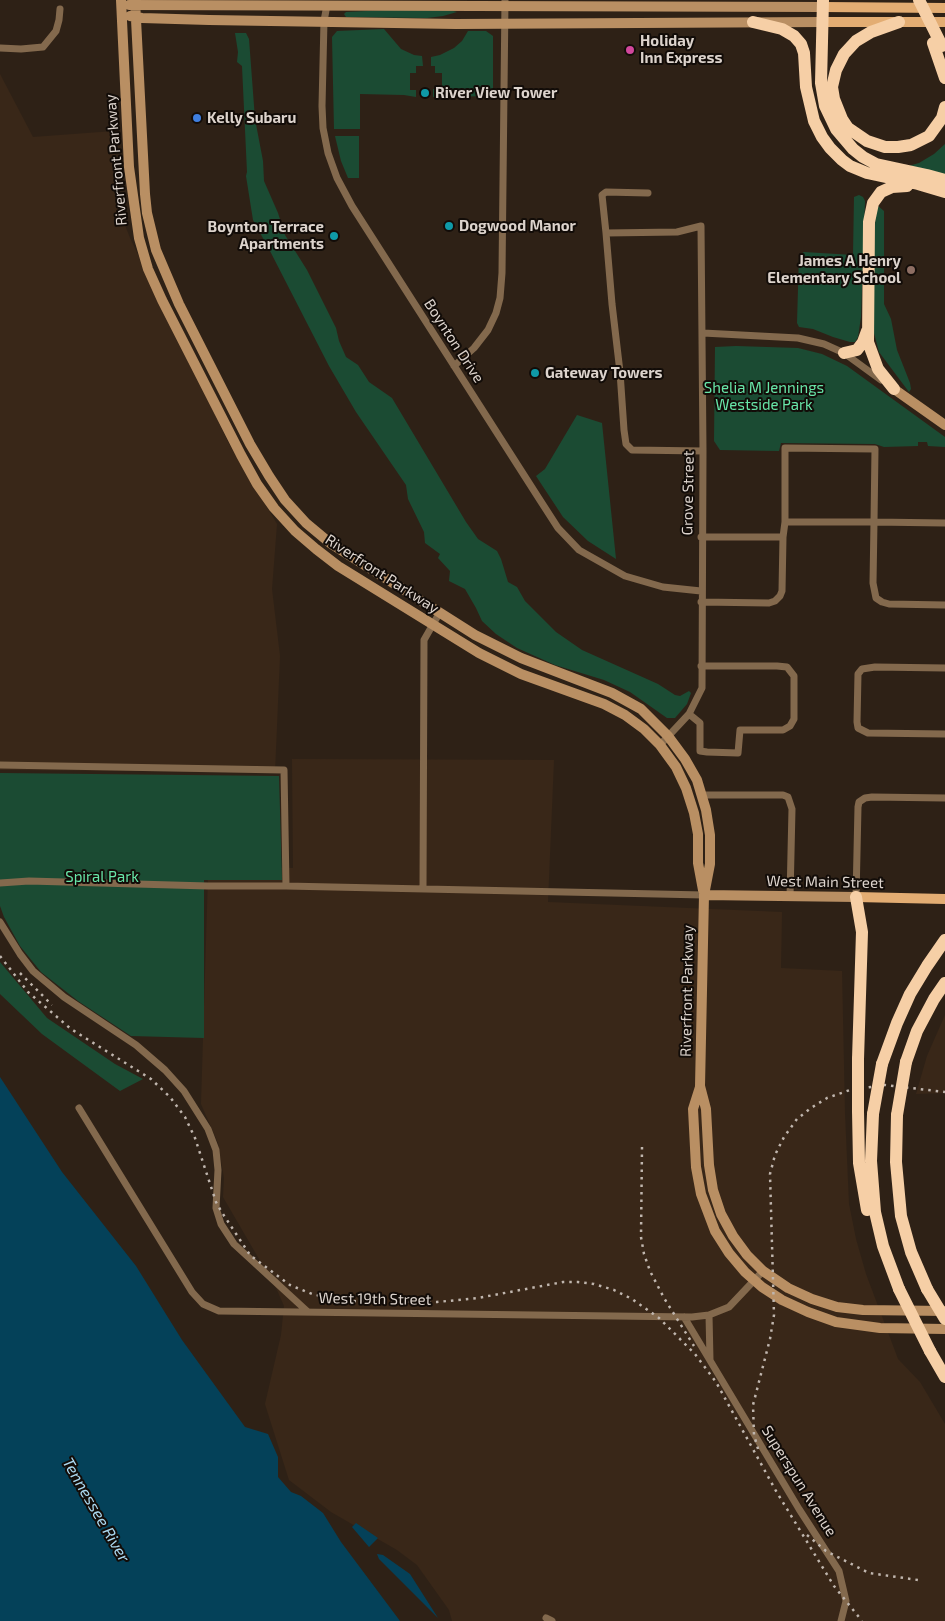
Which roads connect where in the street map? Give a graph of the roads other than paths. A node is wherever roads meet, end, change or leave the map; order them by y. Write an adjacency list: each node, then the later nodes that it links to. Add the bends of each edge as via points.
1 (918, 0): 16 (highway, bridge)
2 (135, 2): 5 (main road); 6 (main road); 9 (main road, Riverfront Parkway)
3 (505, 3): 4 (main road); 5 (main road); 15 (street)
4 (823, 4): 7 (main road); 12 (highway)
5 (327, 6): 10 (street, Boynton Drive)
6 (121, 7): 9 (main road); 24 (main road, Riverfront Parkway, via 129,167)
7 (945, 8)
8 (60, 9): 17 (street, via 56,31 43,47)
9 (135, 18): 10 (main road); 23 (main road, Riverfront Parkway)
10 (324, 21): 15 (main road); 29 (street, Boynton Drive, via 323,128 337,178)
11 (753, 22): 12 (main road); 15 (main road); 22 (highway, via 782,29 801,44 814,121 822,137 842,160 867,173)
12 (822, 22): 13 (main road); 20 (highway, via 823,95 829,117 846,142 862,157 876,164)
13 (899, 22): 14 (main road); 19 (highway, via 871,32 844,54 832,87 842,119 852,132 867,141 885,148 898,147 929,136 942,118)
14 (945, 22)
15 (505, 24): 29 (street, via 500,298 488,330)
16 (940, 47): 18 (highway)
17 (0, 48)
18 (945, 78)
19 (945, 107)
20 (945, 180)
21 (648, 193): 25 (street, via 606,192 602,195)
22 (945, 193): 26 (highway, via 898,186 882,192 873,203 869,222)
23 (149, 219): 24 (street); 41 (main road, Riverfront Parkway, via 156,250 179,304 250,444 285,500 330,543)
24 (136, 220): 42 (main road, Riverfront Parkway, via 148,269 162,300 241,455 274,508 338,566)
25 (606, 233): 27 (street, Grove Street, via 677,232 701,226); 32 (street, via 626,444 632,450)
26 (868, 328): 28 (highway, via 856,350); 30 (highway, via 872,358)
27 (703, 333): 28 (street, via 798,338); 32 (street, Grove Street)
28 (844, 353): 30 (street)
29 (454, 366): 38 (street, Boynton Drive, via 558,528 579,550 625,576 663,587)
30 (894, 389): 31 (main road)
31 (945, 425)
32 (703, 451): 36 (street, Grove Street)
33 (785, 522): 34 (street); 34 (street, via 785,448 876,449); 37 (street)
34 (874, 522): 35 (street); 40 (street, via 873,584 876,598 889,604)
35 (945, 523)
36 (701, 536): 37 (street); 38 (street, Grove Street)
37 (783, 537): 39 (street, via 782,591 775,601)
38 (701, 591): 39 (street, Grove Street)
39 (702, 602): 43 (street, Grove Street)
40 (945, 605)
41 (440, 612): 42 (street); 47 (main road, Riverfront Parkway, via 475,635 521,658 612,693 642,709)
42 (433, 624): 48 (main road, Riverfront Parkway, via 521,674 604,704 625,715); 54 (street, via 424,640)
43 (701, 666): 45 (street, Grove Street, via 702,688); 45 (street, via 787,668 794,676 794,720 783,730 740,730 738,753 700,751 700,723)
44 (945, 668): 46 (street, via 862,669 858,674 857,722 858,728 868,733)
45 (689, 714): 47 (street, Grove Street)
46 (945, 734)
47 (668, 736): 48 (street, Grove Street); 50 (main road, Riverfront Parkway, via 685,759)
48 (660, 745): 55 (main road, Riverfront Parkway, via 676,767 694,813)
49 (0, 765): 53 (street, via 284,770)
50 (702, 795): 55 (main road, Riverfront Parkway, via 710,835 710,864); 56 (street, via 788,797 792,809)
51 (945, 798): 57 (street, via 872,797 860,802)
52 (0, 883): 53 (street)
53 (286, 886): 54 (street)
54 (423, 889): 55 (street)
55 (704, 895): 56 (main road, West Main Street); 62 (main road, Riverfront Parkway)
56 (790, 896): 57 (main road, West Main Street)
57 (856, 897): 58 (main road, West Main Street); 64 (highway, bridge, via 862,932 859,1163 873,1229)
58 (945, 898)
59 (0, 922): 68 (street, via 33,971 64,997 136,1045 184,1091 208,1129 216,1150 216,1208 221,1224 234,1244)
60 (945, 940): 64 (highway, bridge, via 910,994 897,1023 882,1064 873,1114 873,1199)
61 (945, 982): 71 (highway, bridge, via 917,1031 906,1062 897,1115 896,1162 901,1216 911,1252)
62 (700, 1086): 65 (main road, Riverfront Parkway, via 706,1109 709,1165 717,1202 733,1236); 66 (main road, Riverfront Parkway, via 693,1109 701,1194 722,1243)
63 (79, 1108): 68 (street, West 19th Street, via 192,1292 203,1304 219,1311)
64 (889, 1264): 74 (highway, bridge)
65 (763, 1271): 66 (street, West 19th Street); 67 (main road, Riverfront Parkway, via 788,1288 824,1303 863,1310)
66 (754, 1280): 69 (street, West 19th Street, via 729,1307); 72 (main road, Riverfront Parkway, via 782,1300 822,1317 858,1326)
67 (945, 1311)
68 (308, 1312): 70 (street, West 19th Street)
69 (709, 1315): 70 (street, West 19th Street); 73 (street, Superspun Avenue)
70 (684, 1317): 73 (street, Superspun Avenue)
71 (945, 1319)
72 (945, 1329)
73 (710, 1361): 75 (street, Superspun Avenue, via 839,1571 846,1601)
74 (945, 1377)
75 (842, 1621)

